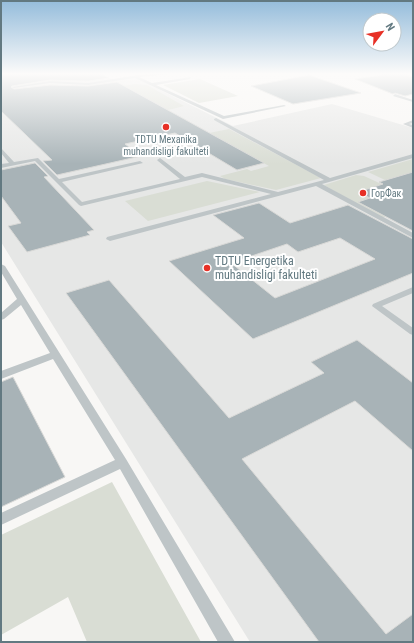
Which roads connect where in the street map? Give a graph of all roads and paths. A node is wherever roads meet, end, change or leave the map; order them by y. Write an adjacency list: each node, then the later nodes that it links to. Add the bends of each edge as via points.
1 (187, 104): 13 (lane)
2 (193, 104): 3 (lane, via 223,118)
3 (284, 106)
4 (413, 121): 5 (lane, via 406,124)
5 (413, 127)
6 (1, 150): 10 (lane)
7 (413, 156): 13 (lane)
8 (160, 160): 12 (lane)
9 (140, 162): 14 (lane)
10 (12, 163): 11 (lane); 14 (lane, via 36,159)
11 (1, 166)
12 (184, 179): 14 (lane, via 84,204); 16 (lane, via 204,175)
13 (329, 180): 15 (lane)
14 (58, 181)
15 (317, 184): 16 (lane); 17 (lane)
16 (277, 194): 18 (lane)
17 (413, 236)
18 (110, 239)
19 (1, 266): 21 (lane)
20 (413, 290): 23 (lane, via 376,306)
21 (22, 300): 22 (lane); 24 (lane)
22 (2, 315)
23 (413, 332)
24 (55, 355): 25 (lane); 26 (lane)
25 (1, 375)
26 (122, 462): 27 (lane); 28 (lane)
27 (1, 519)
28 (227, 642)

